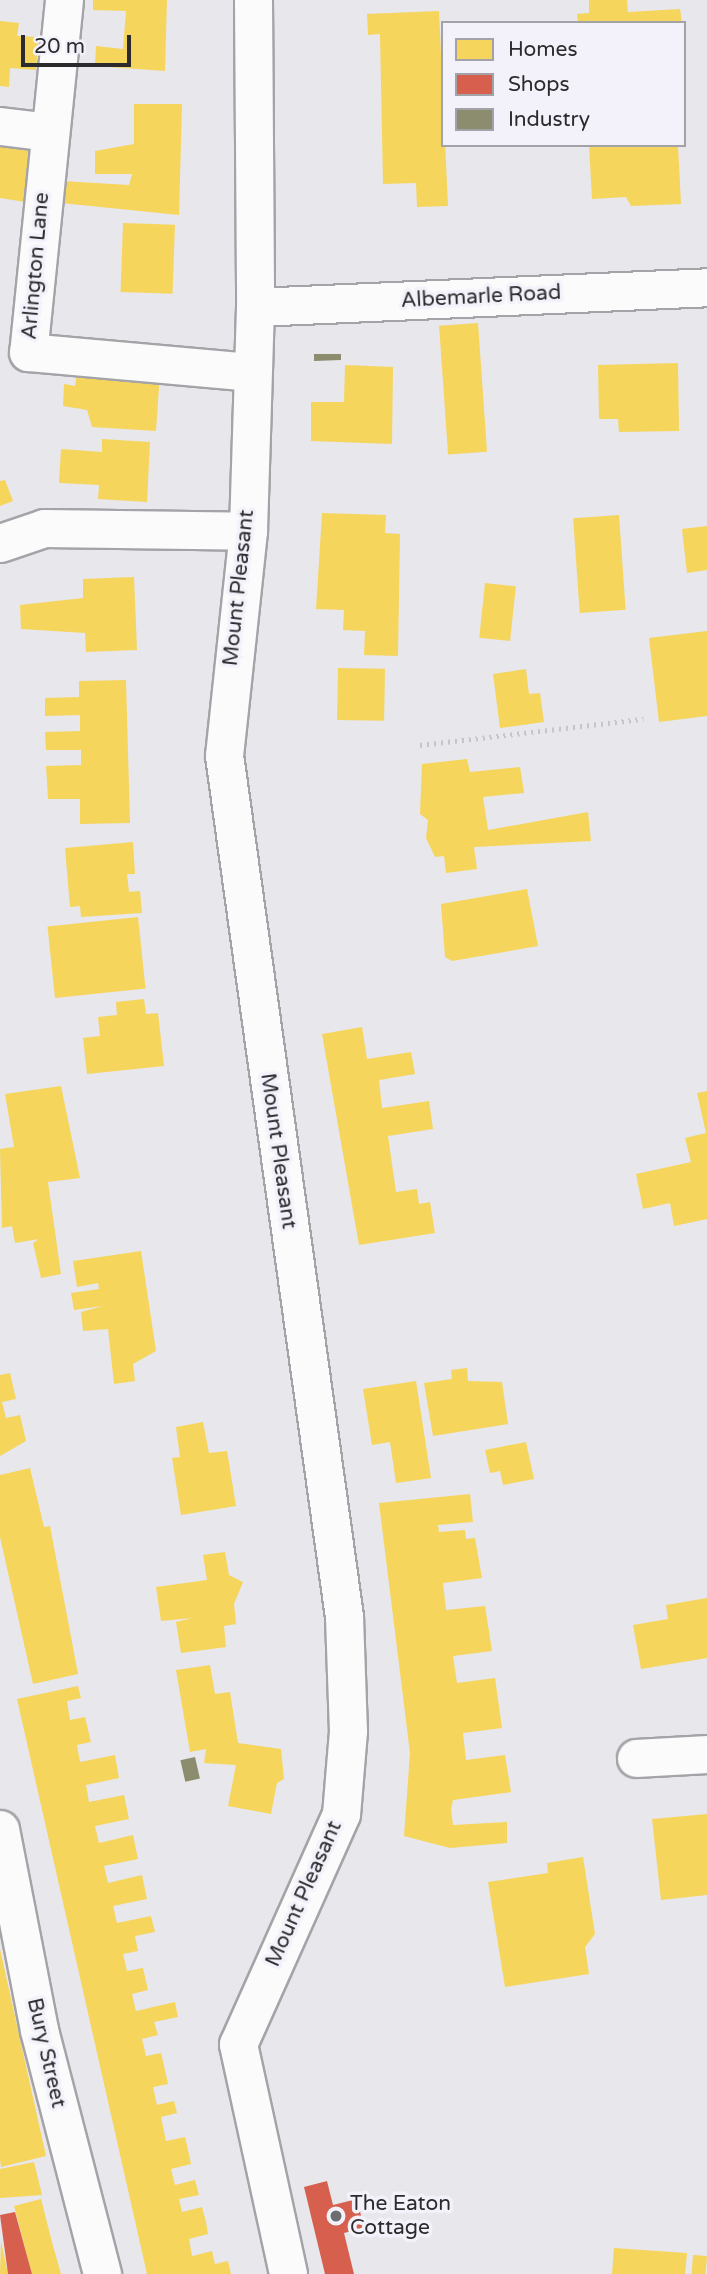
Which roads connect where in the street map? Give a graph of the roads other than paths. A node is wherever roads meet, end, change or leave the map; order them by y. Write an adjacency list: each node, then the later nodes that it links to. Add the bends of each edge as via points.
1 (64, 0): 4 (street, Arlington Lane)
2 (253, 0): 6 (street, Mount Pleasant)
3 (0, 126): 4 (street)
4 (49, 132): 7 (street, Arlington Lane)
5 (707, 287): 6 (street, Albemarle Road)
6 (255, 307): 8 (street, Mount Pleasant)
7 (14, 350): 8 (street, Arlington Lane)
8 (251, 372): 9 (street, Mount Pleasant)
9 (248, 531): 10 (street, via 44,528); 15 (street, Mount Pleasant, via 226,710 228,800 344,1617 348,1731 341,1814 238,2044)
10 (0, 543)
11 (707, 1754): 12 (street)
12 (636, 1758)
13 (0, 1829): 14 (street, Bury Street, via 39,2030)
14 (102, 2274)
15 (288, 2274)

